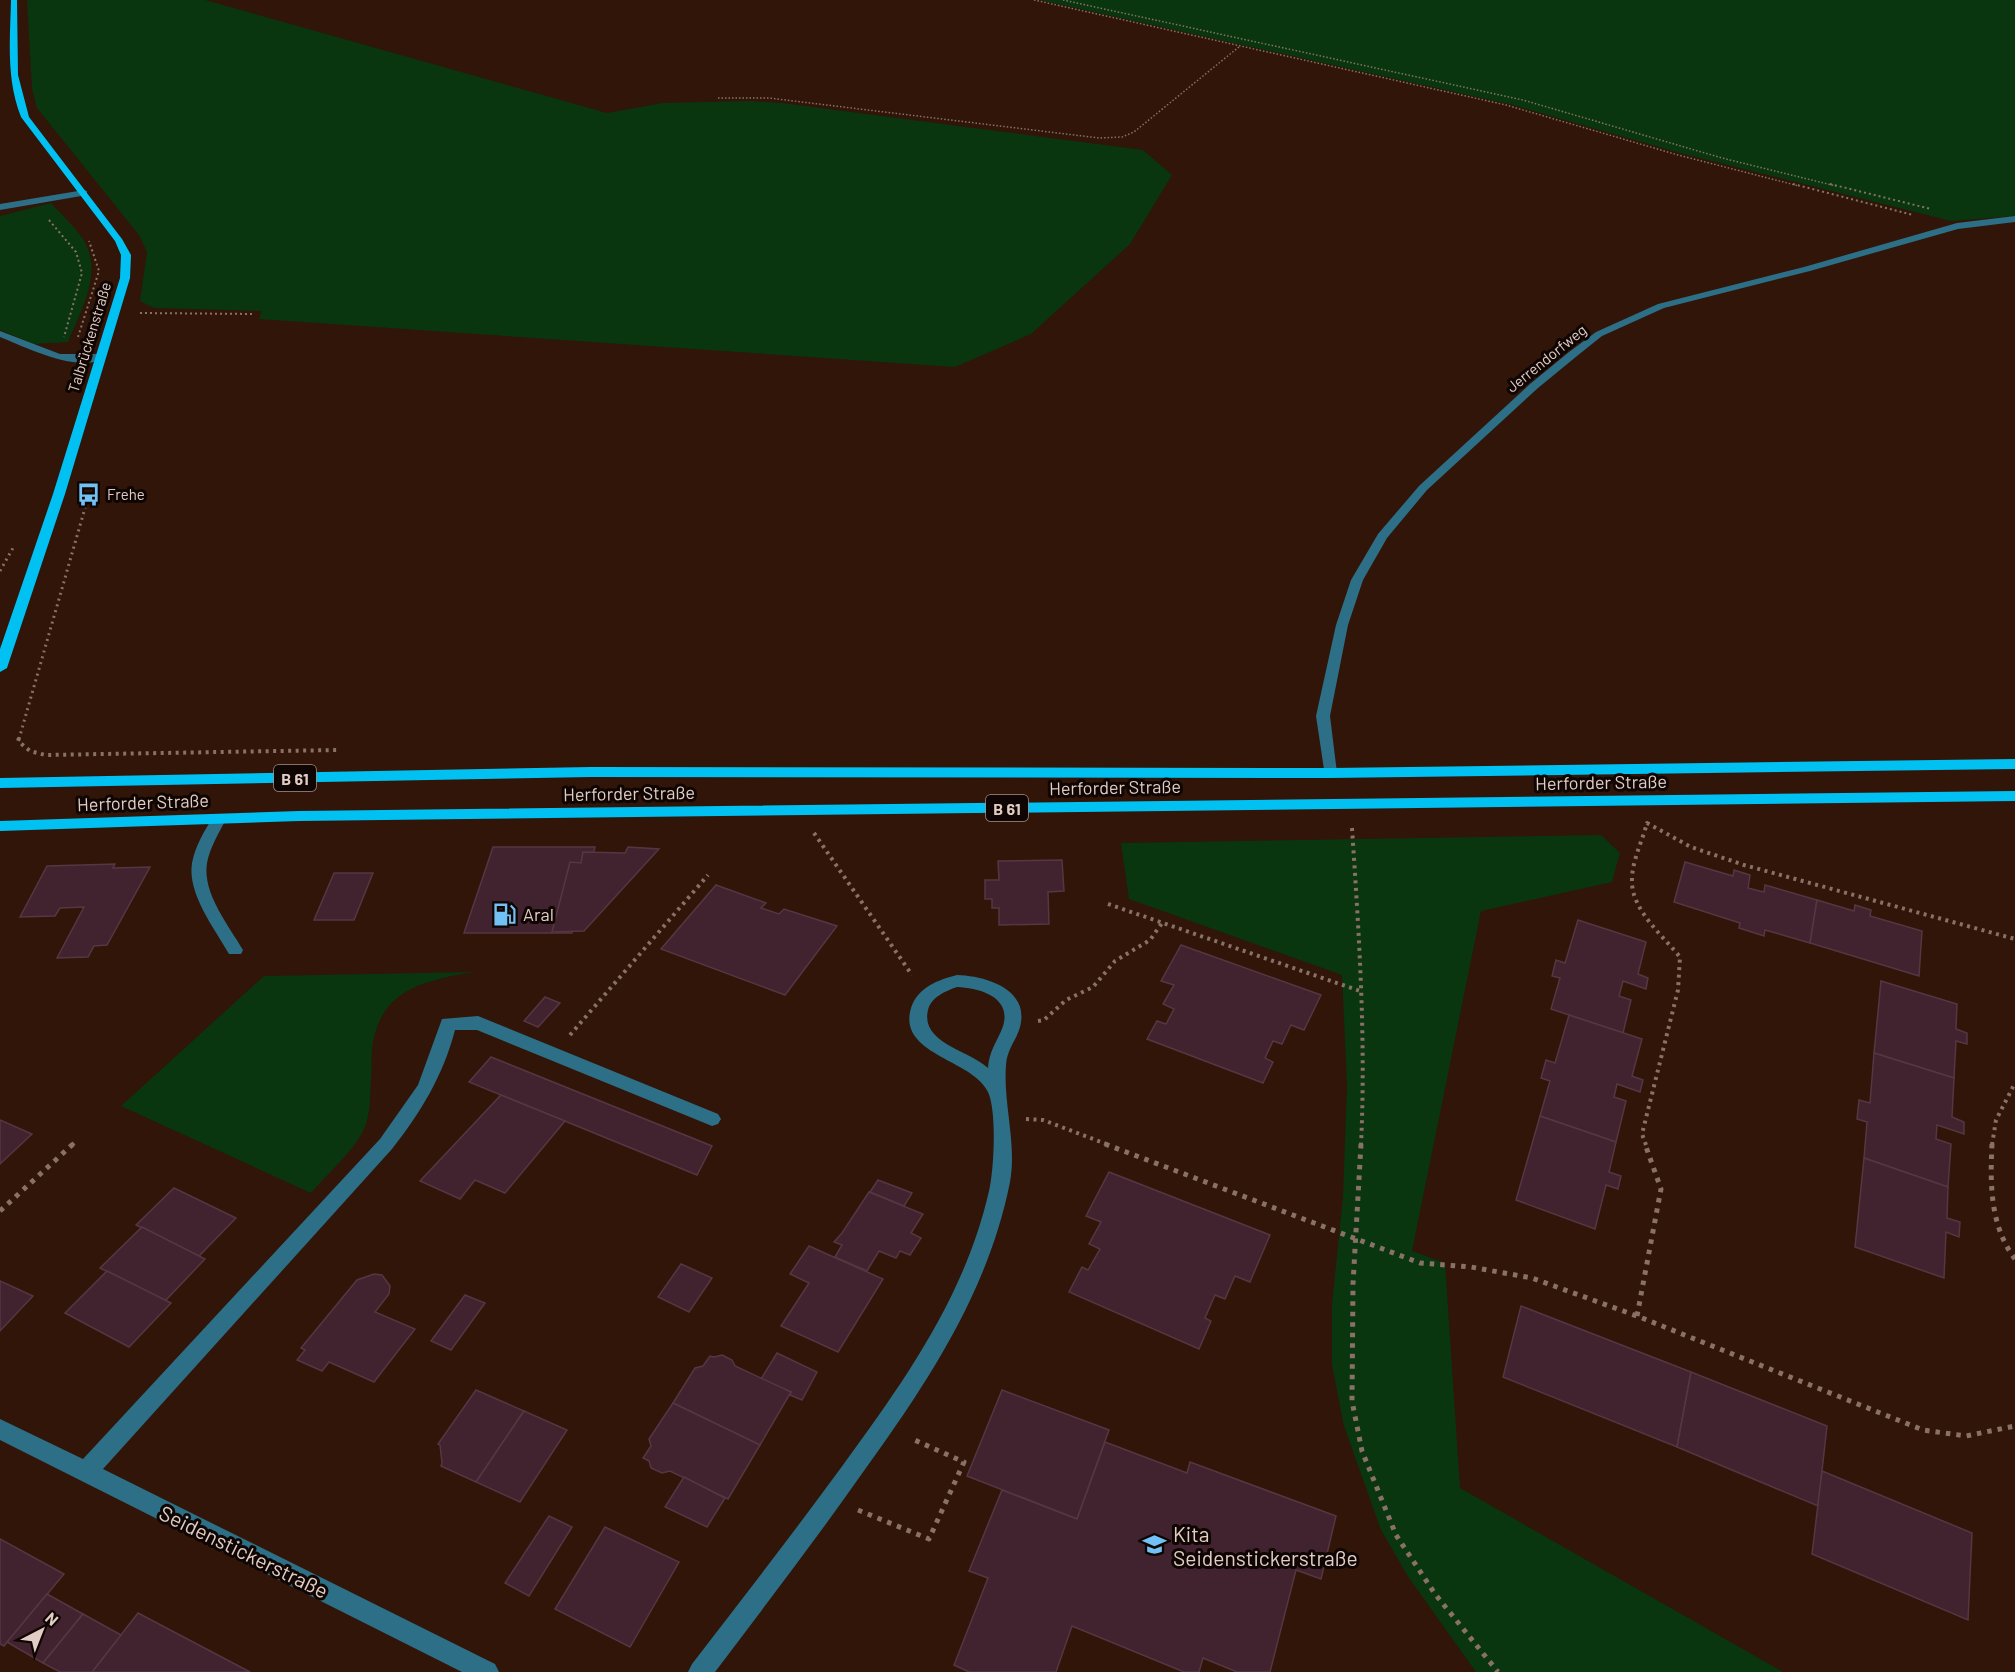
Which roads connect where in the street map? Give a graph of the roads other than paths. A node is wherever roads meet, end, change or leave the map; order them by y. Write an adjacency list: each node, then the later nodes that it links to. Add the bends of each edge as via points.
1 (14, 0): 2 (main road, Talbrückenstraße, via 14,68 19,105)
2 (84, 193): 3 (street); 6 (main road, Talbrückenstraße, via 110,226 126,255 125,278)
3 (0, 207)
4 (2015, 219): 9 (street, Jerrendorfweg, via 1957,226 1645,312 1599,334 1533,386 1423,488 1382,537 1357,580 1342,625 1323,716)
5 (0, 334): 6 (street, via 58,357)
6 (100, 357): 7 (main road, Talbrückenstraße)
7 (0, 668)
8 (2015, 764): 9 (main road, Herforder Straße / B 61)
9 (1330, 772): 10 (main road, Herforder Straße / B 61, via 591,772)
10 (0, 783)
11 (2015, 796): 12 (main road, Herforder Straße / B 61)
12 (219, 819): 13 (main road, Herforder Straße / B 61); 14 (street, via 199,866 201,883)
13 (0, 826)
14 (235, 950)
15 (997, 1090): 15 (street, via 1000,1047 1013,1015 1010,1003 989,984 957,981 942,985 922,1002 918,1014 924,1035 979,1070); 20 (street, via 1001,1180 984,1247 954,1318 912,1388)
16 (712, 1119): 18 (street, via 478,1023 448,1024 431,1079 417,1106)
17 (0, 1429): 18 (street, Seidenstickerstraße)
18 (86, 1472): 19 (street, Seidenstickerstraße)
19 (487, 1672)
20 (700, 1672)

